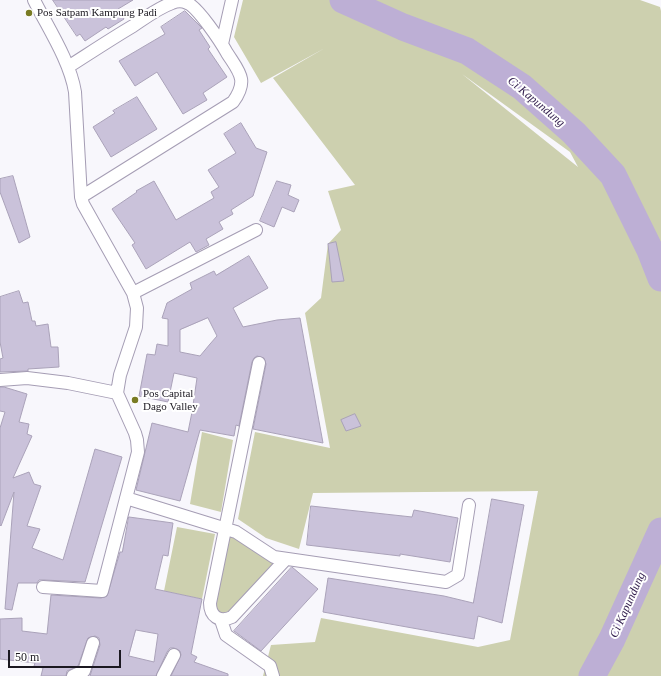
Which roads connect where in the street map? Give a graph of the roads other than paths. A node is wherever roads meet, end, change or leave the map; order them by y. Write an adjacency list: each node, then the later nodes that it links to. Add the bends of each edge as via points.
1 (34, 0): 7 (street)
2 (156, 0): 5 (street)
3 (232, 0): 6 (street)
4 (186, 1): 5 (street, via 174,2); 6 (street, via 195,8)
5 (154, 13): 7 (street)
6 (222, 44): 8 (street, via 240,74 242,85 233,102)
7 (68, 67): 8 (street, via 75,92)
8 (81, 197): 10 (street, via 85,210)
9 (256, 230): 10 (street)
10 (134, 293): 13 (street, via 137,308 136,327 120,375)
11 (259, 363): 16 (street)
12 (0, 380): 13 (street, via 40,379)
13 (117, 394): 14 (street, via 136,433 138,446)
14 (126, 498): 16 (street); 18 (street, via 102,591)
15 (469, 505): 17 (street, via 458,575 446,582)
16 (225, 528): 17 (street, via 236,532 274,558); 19 (street, via 210,602 212,614)
17 (286, 559): 19 (street, via 232,617)
18 (43, 587)
19 (221, 620): 24 (street, via 226,635 270,666)
20 (93, 643): 22 (street, via 84,671)
21 (174, 655): 23 (street)
22 (73, 676)
23 (163, 676)
24 (273, 676)

